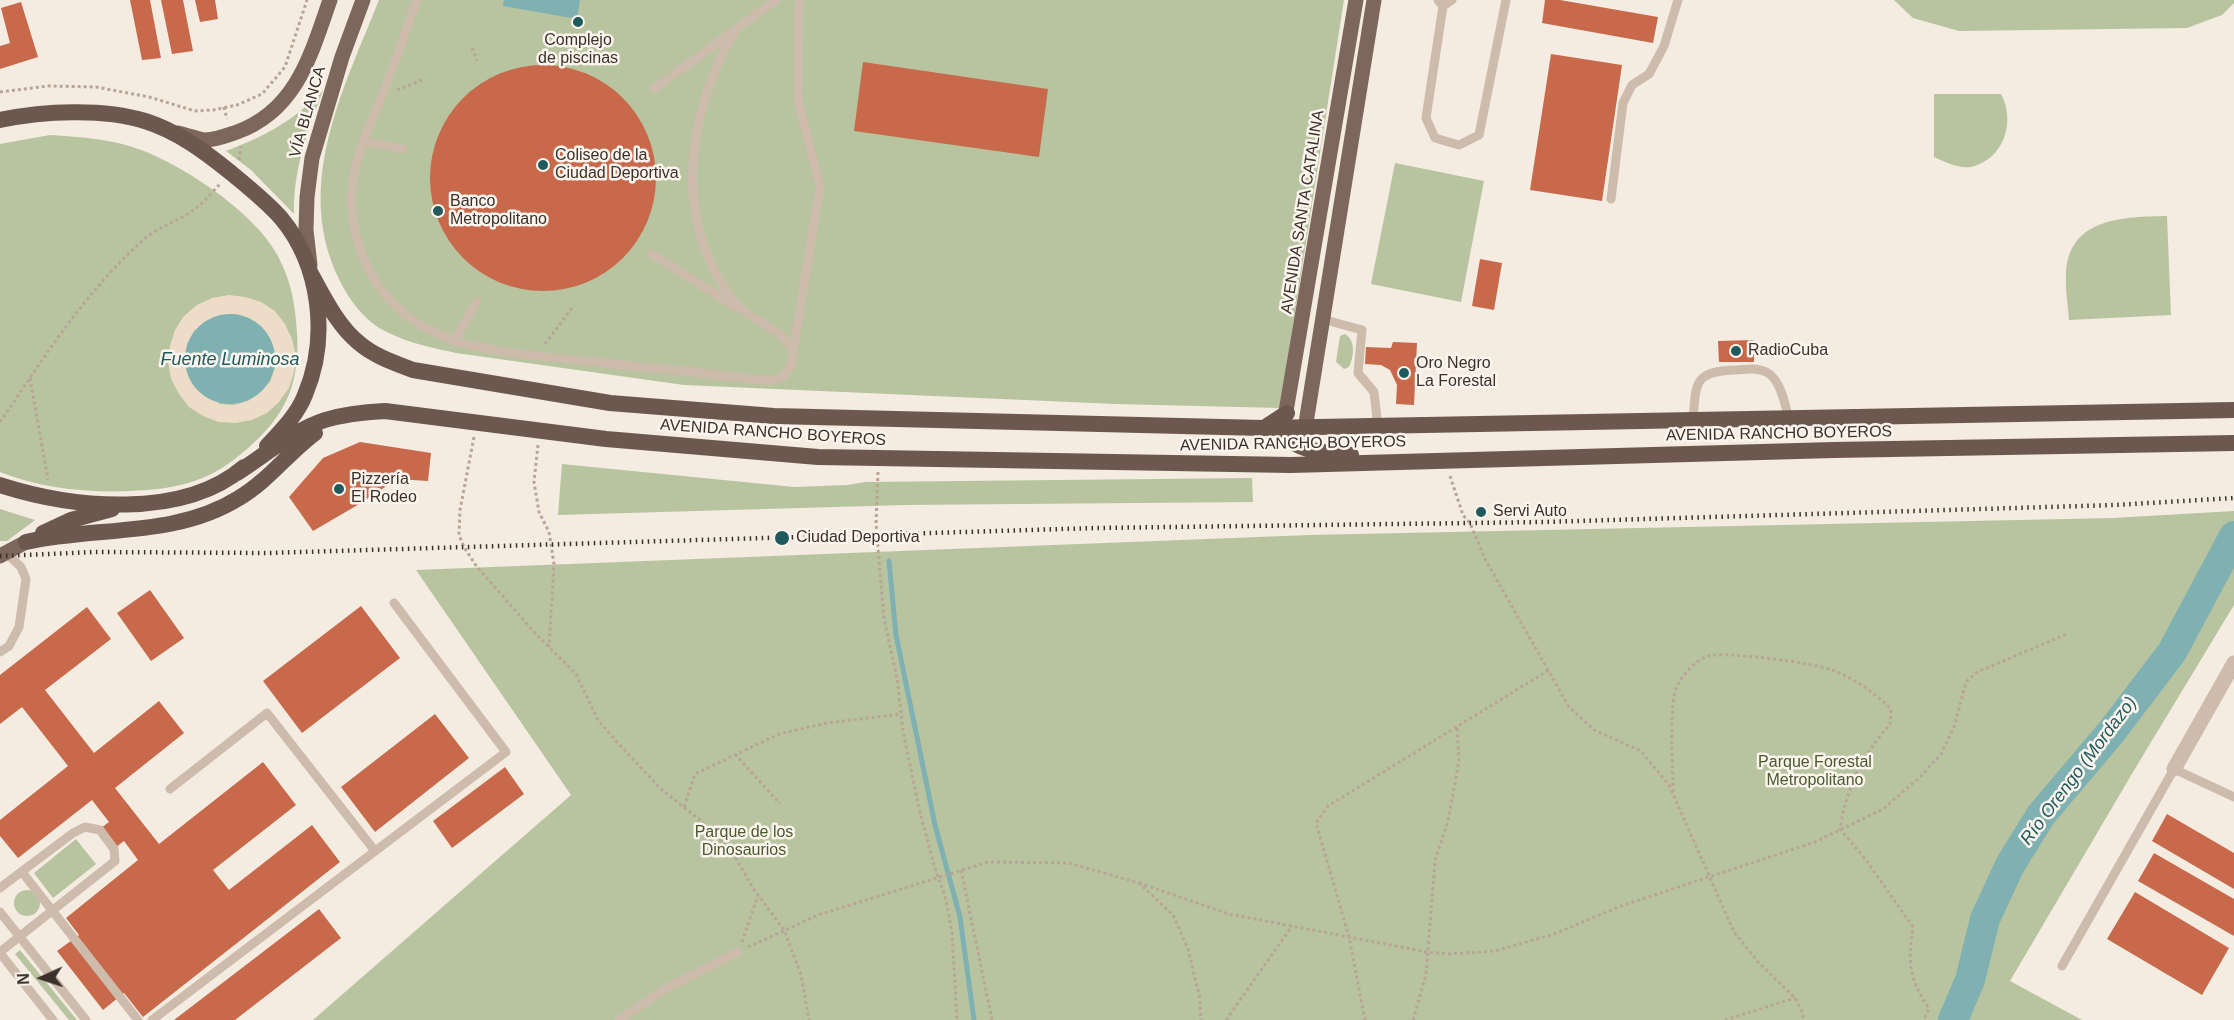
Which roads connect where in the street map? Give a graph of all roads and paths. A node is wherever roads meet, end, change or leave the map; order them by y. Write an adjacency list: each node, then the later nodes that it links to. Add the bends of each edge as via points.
1 (307, 0): 20 (path, via 285,67 262,94)
2 (330, 0): 23 (main road, VÍA BLANCA, via 310,58 286,98 267,116)
3 (363, 0): 29 (main road, VÍA BLANCA, via 312,158 306,230)
4 (417, 0): 19 (lane)
5 (776, 0): 13 (lane)
6 (799, 0): 35 (lane, via 798,100 820,187)
7 (1356, 0): 41 (main road, AVENIDA SANTA CATALINA)
8 (1374, 0): 32 (main road)
9 (1452, 0): 12 (lane)
10 (1506, 0): 12 (lane, via 1479,135 1459,146 1435,138 1426,118)
11 (1678, 0): 27 (lane, via 1664,46 1648,74 1632,85 1623,103)
12 (1440, 3)
13 (735, 31): 17 (lane); 33 (lane, via 712,76 697,125 692,179 697,223 720,281 738,305)
14 (472, 48): 15 (path)
15 (477, 61)
16 (422, 80): 19 (path)
17 (654, 89)
18 (0, 92): 20 (path, via 48,86 96,87 195,111)
19 (382, 97): 24 (lane)
20 (224, 107): 23 (path)
21 (0, 120): 22 (highway, via 48,114 98,114 142,121)
22 (172, 132): 23 (main road, VÍA BLANCA, via 205,140); 26 (highway)
23 (232, 134): 26 (path, via 241,146 241,158)
24 (363, 141): 25 (lane); 34 (lane, via 355,167 352,208 368,267 378,286 412,321)
25 (403, 149)
26 (230, 172): 29 (highway, via 282,219); 37 (path, via 200,205 143,240 108,276 85,301)
27 (1611, 199)
28 (652, 254): 33 (lane)
29 (311, 274): 41 (highway, AVENIDA RANCHO BOYEROS, via 337,318 359,343 382,357 413,370 610,403 774,417 1263,428); 54 (highway, via 319,327 318,349 305,396 282,430)
30 (477, 301): 34 (lane)
31 (572, 309): 36 (path)
32 (1322, 319): 45 (lane, via 1362,330 1358,373 1374,392); 46 (main road)
33 (772, 329): 35 (lane)
34 (454, 342): 36 (lane)
35 (793, 351): 36 (lane, via 791,366 783,377 771,380)
36 (536, 355)
37 (30, 378): 43 (path); 56 (path)
38 (2234, 410): 40 (highway, AVENIDA RANCHO BOYEROS)
39 (356, 413): 44 (highway, AVENIDA RANCHO BOYEROS, via 385,411); 54 (highway, via 304,430); 58 (highway, via 321,428 262,482 204,516 172,524)
40 (1789, 419): 42 (highway, AVENIDA RANCHO BOYEROS); 42 (lane, via 1778,385 1768,373 1753,369 1718,370 1703,376 1695,395)
41 (1285, 421): 46 (highway, AVENIDA RANCHO BOYEROS); 49 (highway, via 1286,435)
42 (1693, 421): 45 (highway, AVENIDA RANCHO BOYEROS)
43 (0, 422)
44 (477, 423): 47 (highway, AVENIDA RANCHO BOYEROS); 62 (path, via 459,535 477,567)
45 (1378, 428): 46 (highway, AVENIDA RANCHO BOYEROS)
46 (1305, 429): 49 (highway)
47 (539, 431): 50 (highway, AVENIDA RANCHO BOYEROS, via 772,454); 62 (path, via 534,482 554,564)
48 (2234, 443): 51 (highway, AVENIDA RANCHO BOYEROS)
49 (1297, 445): 52 (highway); 53 (highway, via 1278,459)
50 (878, 458): 53 (highway, AVENIDA RANCHO BOYEROS); 66 (path, via 876,524 883,608)
51 (1444, 460): 52 (highway, AVENIDA RANCHO BOYEROS); 65 (path, via 1463,515)
52 (1378, 462): 53 (highway, AVENIDA RANCHO BOYEROS)
53 (1227, 464)
54 (237, 473): 57 (highway, via 182,498)
55 (0, 485): 56 (highway)
56 (51, 497): 57 (highway)
57 (137, 504): 58 (highway, via 71,520)
58 (26, 542): 59 (main road)
59 (3, 554): 63 (lane, via 21,567 26,579 20,627 9,646)
60 (394, 603): 76 (lane, via 506,752)
61 (2067, 634): 75 (path, via 1977,672 1966,682 1954,727 1941,754 1883,809)
62 (549, 647): 74 (path, via 576,674 598,720 660,788)
63 (0, 652)
64 (2234, 663): 69 (street)
65 (1549, 670): 67 (path); 71 (path, via 1569,707 1594,730 1641,751)
66 (901, 714): 68 (path, via 827,723 779,735); 79 (path, via 919,808)
67 (1457, 727): 89 (path, via 1328,806 1317,823); 91 (path, via 1459,761 1448,821 1435,861)
68 (735, 754): 73 (path); 74 (path, via 695,774)
69 (2174, 769): 72 (lane); 93 (lane)
70 (170, 789): 76 (lane, via 267,713)
71 (1672, 792): 75 (path, via 1672,703 1677,685 1692,666 1708,656 1750,657 1834,670 1891,709 1890,725 1856,773); 80 (path)
72 (2234, 797)
73 (780, 804)
74 (684, 807): 83 (path, via 733,854)
75 (1840, 829): 80 (path, via 1815,842); 109 (path, via 1913,927 1909,966 1929,1008)
76 (375, 851): 98 (lane)
77 (961, 870): 79 (path); 81 (path, via 988,862 1070,863); 102 (path)
78 (22, 872): 82 (lane); 84 (lane); 84 (lane, via 73,833 85,827 100,830 114,849 115,861)
79 (939, 877): 87 (path, via 818,915); 101 (path, via 952,933)
80 (1712, 877): 91 (path, via 1495,951); 94 (path, via 1734,932)
81 (1139, 883): 86 (path, via 1230,914); 103 (path, via 1173,915 1188,949)
82 (0, 888)
83 (758, 895): 87 (path); 90 (path)
84 (52, 911): 88 (lane); 97 (lane)
85 (0, 912): 88 (lane)
86 (1292, 926): 89 (path); 104 (path)
87 (784, 930): 90 (path); 100 (path, via 801,975)
88 (20, 937): 92 (lane); 96 (lane)
89 (1349, 937): 91 (path); 105 (path)
90 (737, 952): 99 (lane, via 667,988)
91 (1427, 952): 106 (path, via 1426,975)
92 (0, 953): 95 (lane)
93 (2062, 966)
94 (1795, 998): 107 (path); 108 (path)
95 (53, 1020)
96 (86, 1020)
97 (138, 1020)
98 (152, 1020)
99 (619, 1020)
100 (809, 1020)
101 (957, 1020)
102 (992, 1020)
103 (1201, 1020)
104 (1226, 1020)
105 (1365, 1020)
106 (1413, 1020)
107 (1725, 1020)
108 (1803, 1020)
109 (1924, 1020)

